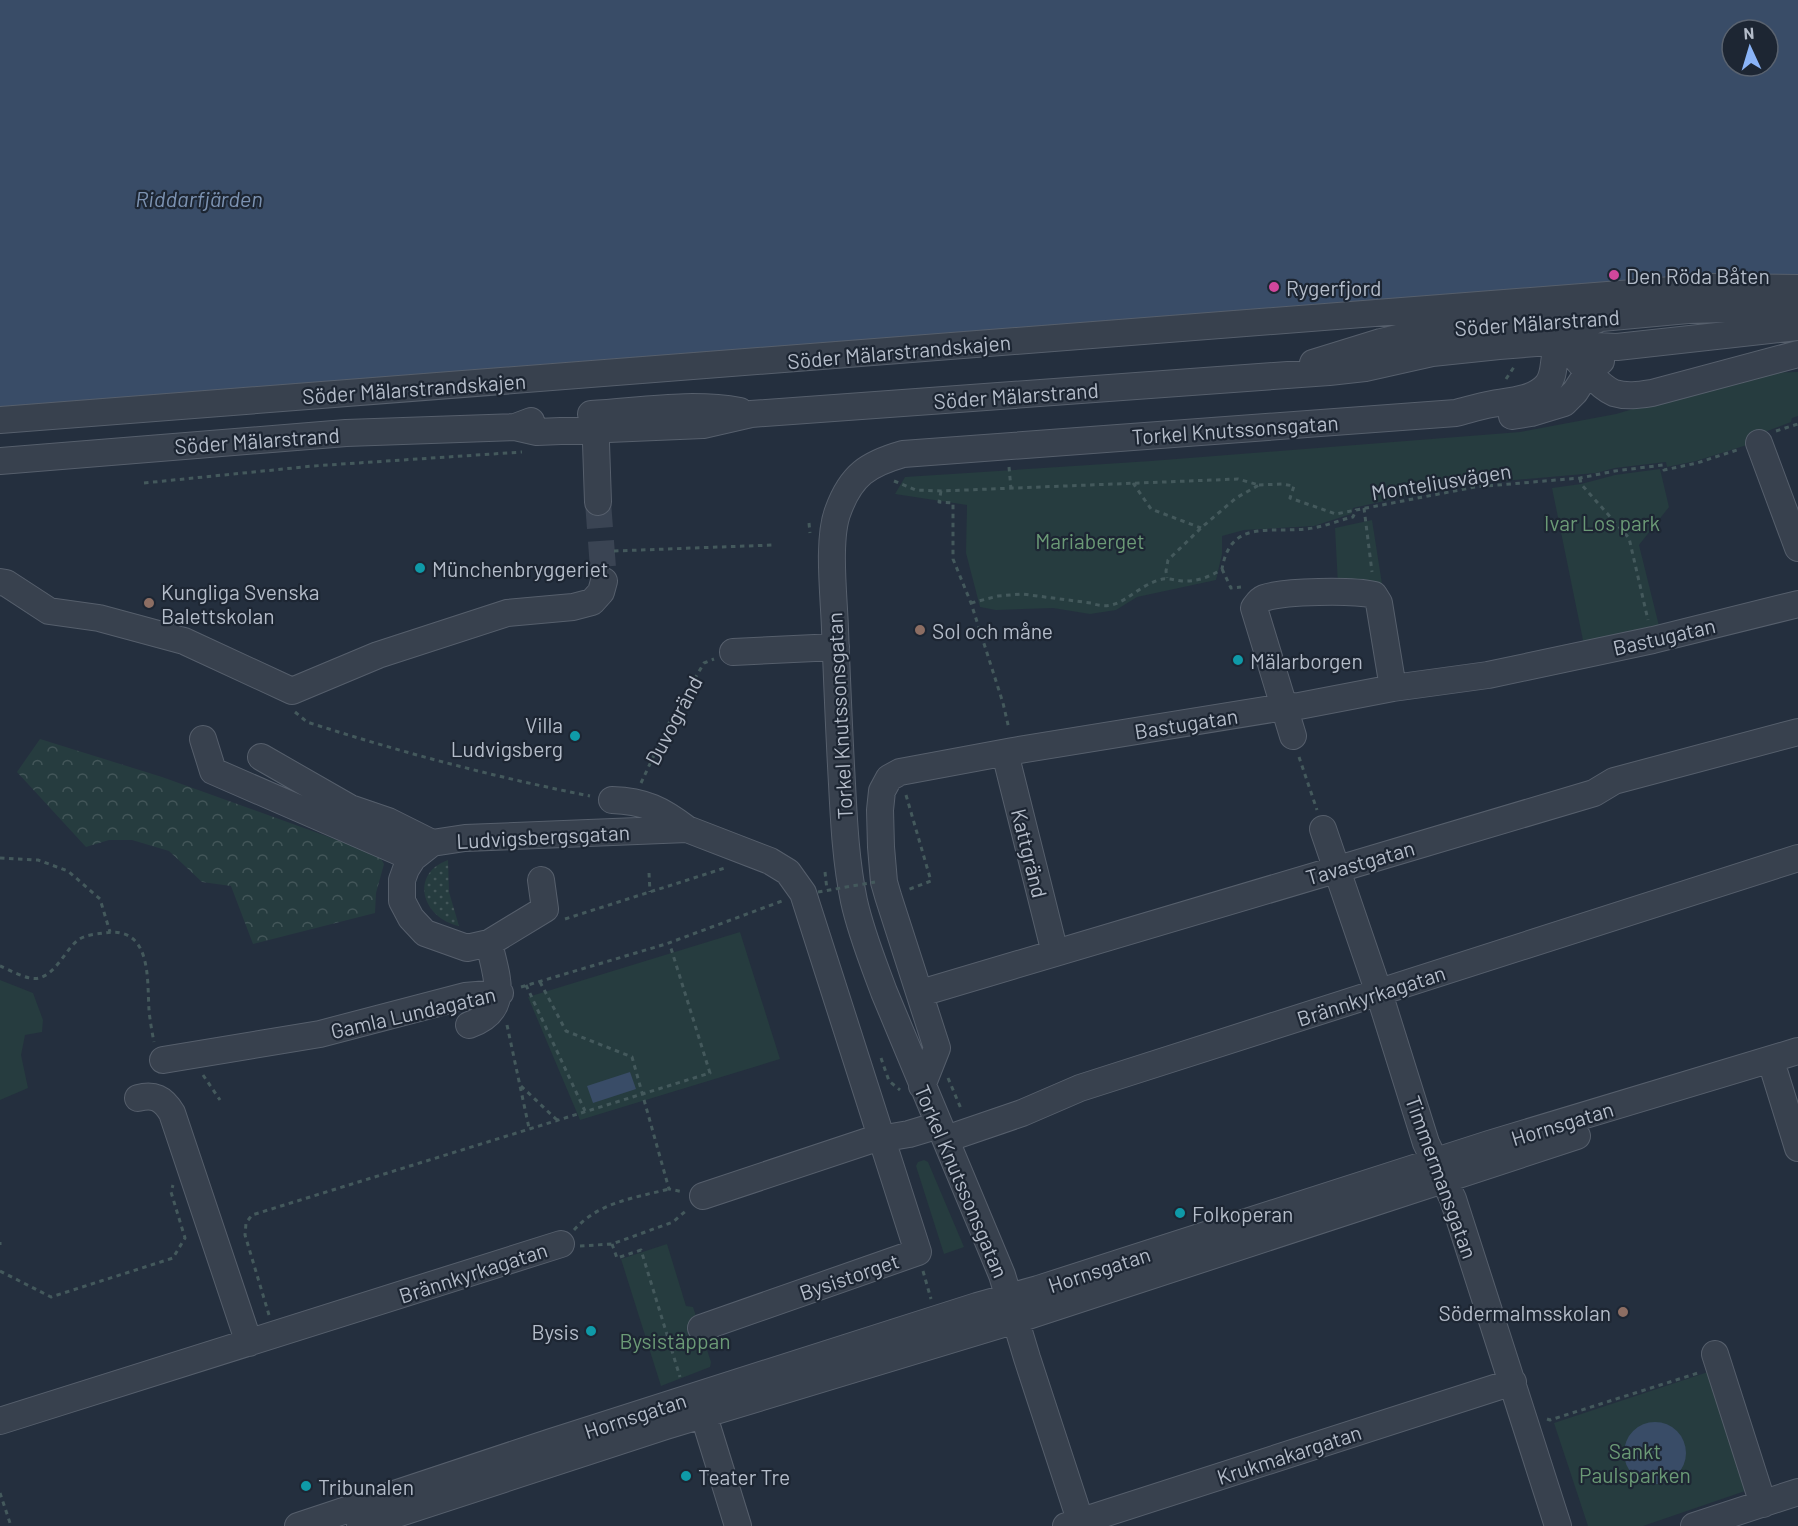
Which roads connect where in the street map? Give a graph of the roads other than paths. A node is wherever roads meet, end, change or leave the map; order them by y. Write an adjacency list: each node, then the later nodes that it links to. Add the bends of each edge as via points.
1 (1798, 288): 13 (street, Söder Mälarstrandskajen, via 1710,287)
2 (1798, 307): 3 (street, Söder Mälarstrand, via 1688,310)
3 (1601, 318): 4 (street, Söder Mälarstrand, via 1579,316); 6 (street)
4 (1521, 322): 6 (street, via 1534,324); 10 (street, Söder Mälarstrand, via 1415,333)
5 (1798, 327): 7 (street, Söder Mälarstrand)
6 (1562, 342): 7 (street, Söder Mälarstrand); 9 (street); 10 (street, Söder Mälarstrand, via 1431,352 1365,368); 11 (street, Torkel Knutssonsgatan, via 1572,366 1570,385 1560,398); 12 (street, Torkel Knutssonsgatan, via 1553,375 1539,392)
7 (1617, 347): 9 (street, Torkel Knutssonsgatan)
8 (1798, 354): 9 (street, via 1632,396 1612,392)
9 (1588, 372): 11 (street, Torkel Knutssonsgatan, via 1564,403)
10 (1282, 374): 14 (street, Söder Mälarstrand, via 751,414 713,406 679,407)
11 (1543, 409): 12 (street, Torkel Knutssonsgatan, via 1491,418)
12 (1456, 413): 22 (street, Torkel Knutssonsgatan, via 918,452 881,461 864,470 837,513 833,547)
13 (0, 420)
14 (595, 422): 16 (street, Söder Mälarstrand, via 514,415); 17 (street)
15 (1759, 443): 18 (street)
16 (0, 461)
17 (598, 502)
18 (1798, 548)
19 (604, 581): 20 (street, via 592,602 507,614 378,655 292,691 184,641 99,618 49,611)
20 (0, 582)
21 (1798, 604): 24 (street, Bastugatan, via 1488,675)
22 (836, 647): 23 (street); 47 (street, Torkel Knutssonsgatan, via 845,836 854,901 867,947)
23 (734, 652)
24 (1393, 688): 25 (street, Bastugatan); 25 (street, via 1379,603 1374,595 1361,592 1248,598)
25 (1284, 707): 28 (street); 29 (street, Bastugatan)
26 (1798, 732): 36 (street, Tavastgatan, via 1614,781 1594,793)
27 (203, 739): 34 (street, via 213,771)
28 (1296, 745)
29 (1009, 752): 39 (street, Kattgränd); 41 (street, Bastugatan, via 900,772 889,778 882,790 884,882)
30 (261, 757): 34 (street, via 350,808 388,821)
31 (622, 800): 32 (street, Ludvigsbergsgatan, via 665,812)
32 (687, 829): 34 (street, Ludvigsbergsgatan, via 465,838); 50 (street, Ludvigsbergsgatan, via 770,861 811,893)
33 (1323, 829): 36 (street, Timmermansgatan)
34 (423, 851): 38 (street, via 402,880 402,901 411,918 425,933 443,941 466,948)
35 (1798, 858): 42 (street, Brännkyrkagatan)
36 (1337, 869): 39 (street, Tavastgatan); 42 (street, Timmermansgatan)
37 (541, 880): 38 (street, via 545,909)
38 (489, 943): 40 (street)
39 (1055, 953): 41 (street, Tavastgatan)
40 (500, 993): 43 (street, via 489,1014); 45 (street, Gamla Lundagatan, via 465,996 320,1034)
41 (921, 993): 47 (street, via 937,1047)
42 (1379, 993): 49 (street, Brännkyrkagatan, via 1080,1088 1022,1113); 52 (street, Timmermansgatan, via 1426,1143)
43 (469, 1025)
44 (1798, 1051): 52 (street, Hornsgatan, via 1489,1144)
45 (163, 1060)
46 (1787, 1071): 51 (street); 52 (street, Hornsgatan)
47 (922, 1086): 49 (street, Torkel Knutssonsgatan)
48 (138, 1098): 57 (street, via 160,1098 172,1113)
49 (942, 1132): 50 (street, Brännkyrkagatan); 55 (street, Torkel Knutssonsgatan)
50 (883, 1137): 53 (street, Brännkyrkagatan); 56 (street, Bysistorget, via 918,1252)
51 (1798, 1148)
52 (1440, 1171): 55 (street, Hornsgatan, via 1038,1288); 59 (street, Timmermansgatan, via 1453,1199)
53 (703, 1196)
54 (561, 1244): 57 (street, Brännkyrkagatan)
55 (1012, 1308): 60 (street, Hornsgatan); 64 (street, Torkel Knutssonsgatan)
56 (700, 1328)
57 (249, 1343): 61 (street, Brännkyrkagatan)
58 (1717, 1360): 63 (street)
59 (1513, 1383): 64 (street, Krukmakargatan); 68 (street, Timmermansgatan)
60 (694, 1397): 65 (street, Hornsgatan); 66 (street, Hornsgatan); 67 (street)
61 (0, 1421)
62 (1798, 1492): 63 (street)
63 (1763, 1504): 69 (street)
64 (1076, 1524)
65 (298, 1526)
66 (360, 1526)
67 (738, 1526)
68 (1558, 1526)
69 (1694, 1526)

